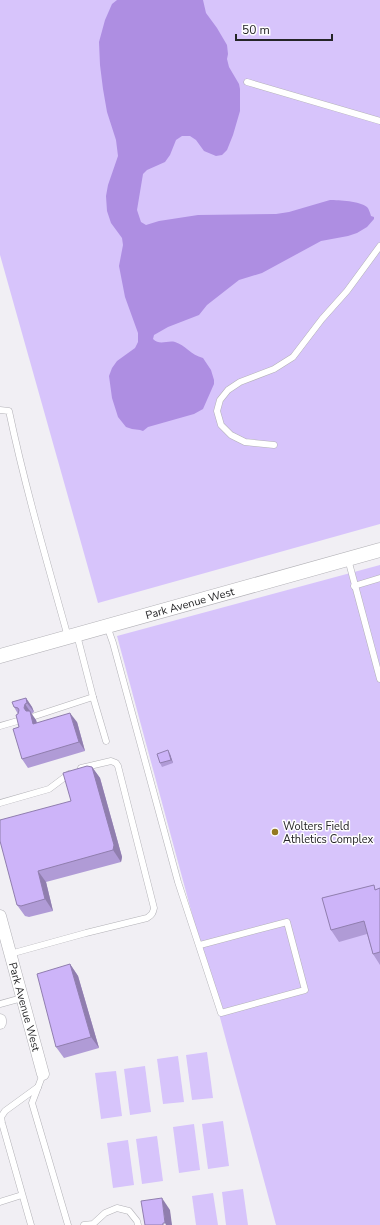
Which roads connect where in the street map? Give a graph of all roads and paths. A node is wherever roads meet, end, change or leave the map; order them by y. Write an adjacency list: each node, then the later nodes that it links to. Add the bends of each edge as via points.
1 (247, 82): 2 (lane)
2 (380, 121)
3 (380, 246): 5 (lane, via 347,291 292,357 274,369 240,382 228,390 220,400 217,412 221,425 231,435 245,442)
4 (0, 410): 11 (lane, via 9,411 41,543)
5 (274, 445)
6 (380, 550): 7 (street, Park Avenue West)
7 (348, 559): 9 (lane); 10 (street, Park Avenue West)
8 (380, 578): 9 (lane)
9 (354, 586): 13 (lane)
10 (107, 626): 11 (street, Park Avenue West); 21 (lane, via 178,882)
11 (73, 636): 12 (street, Park Avenue West); 14 (lane)
12 (0, 656)
13 (380, 680)
14 (93, 697): 15 (lane); 18 (lane)
15 (35, 716)
16 (21, 720): 17 (lane)
17 (0, 726)
18 (106, 741)
19 (0, 803): 22 (lane, via 49,789 82,768 111,761 116,763 154,908 151,916 147,918)
20 (0, 916): 22 (street, Park Avenue West)
21 (200, 944): 21 (lane, via 221,1013 305,990 287,922)
22 (10, 954): 23 (street, Park Avenue West)
23 (22, 998): 24 (lane); 27 (street, Park Avenue West)
24 (0, 1004)
25 (0, 1020): 26 (street)
26 (0, 1023)
27 (43, 1074): 28 (lane)
28 (38, 1087): 29 (lane, via 5,1111 1,1117); 33 (lane, via 32,1103)
29 (22, 1196): 30 (lane); 32 (lane)
30 (0, 1202)
31 (93, 1224): 34 (lane); 35 (lane, via 105,1213 117,1208 129,1211)
32 (31, 1225)
33 (68, 1225)
34 (84, 1225)
35 (138, 1225)

